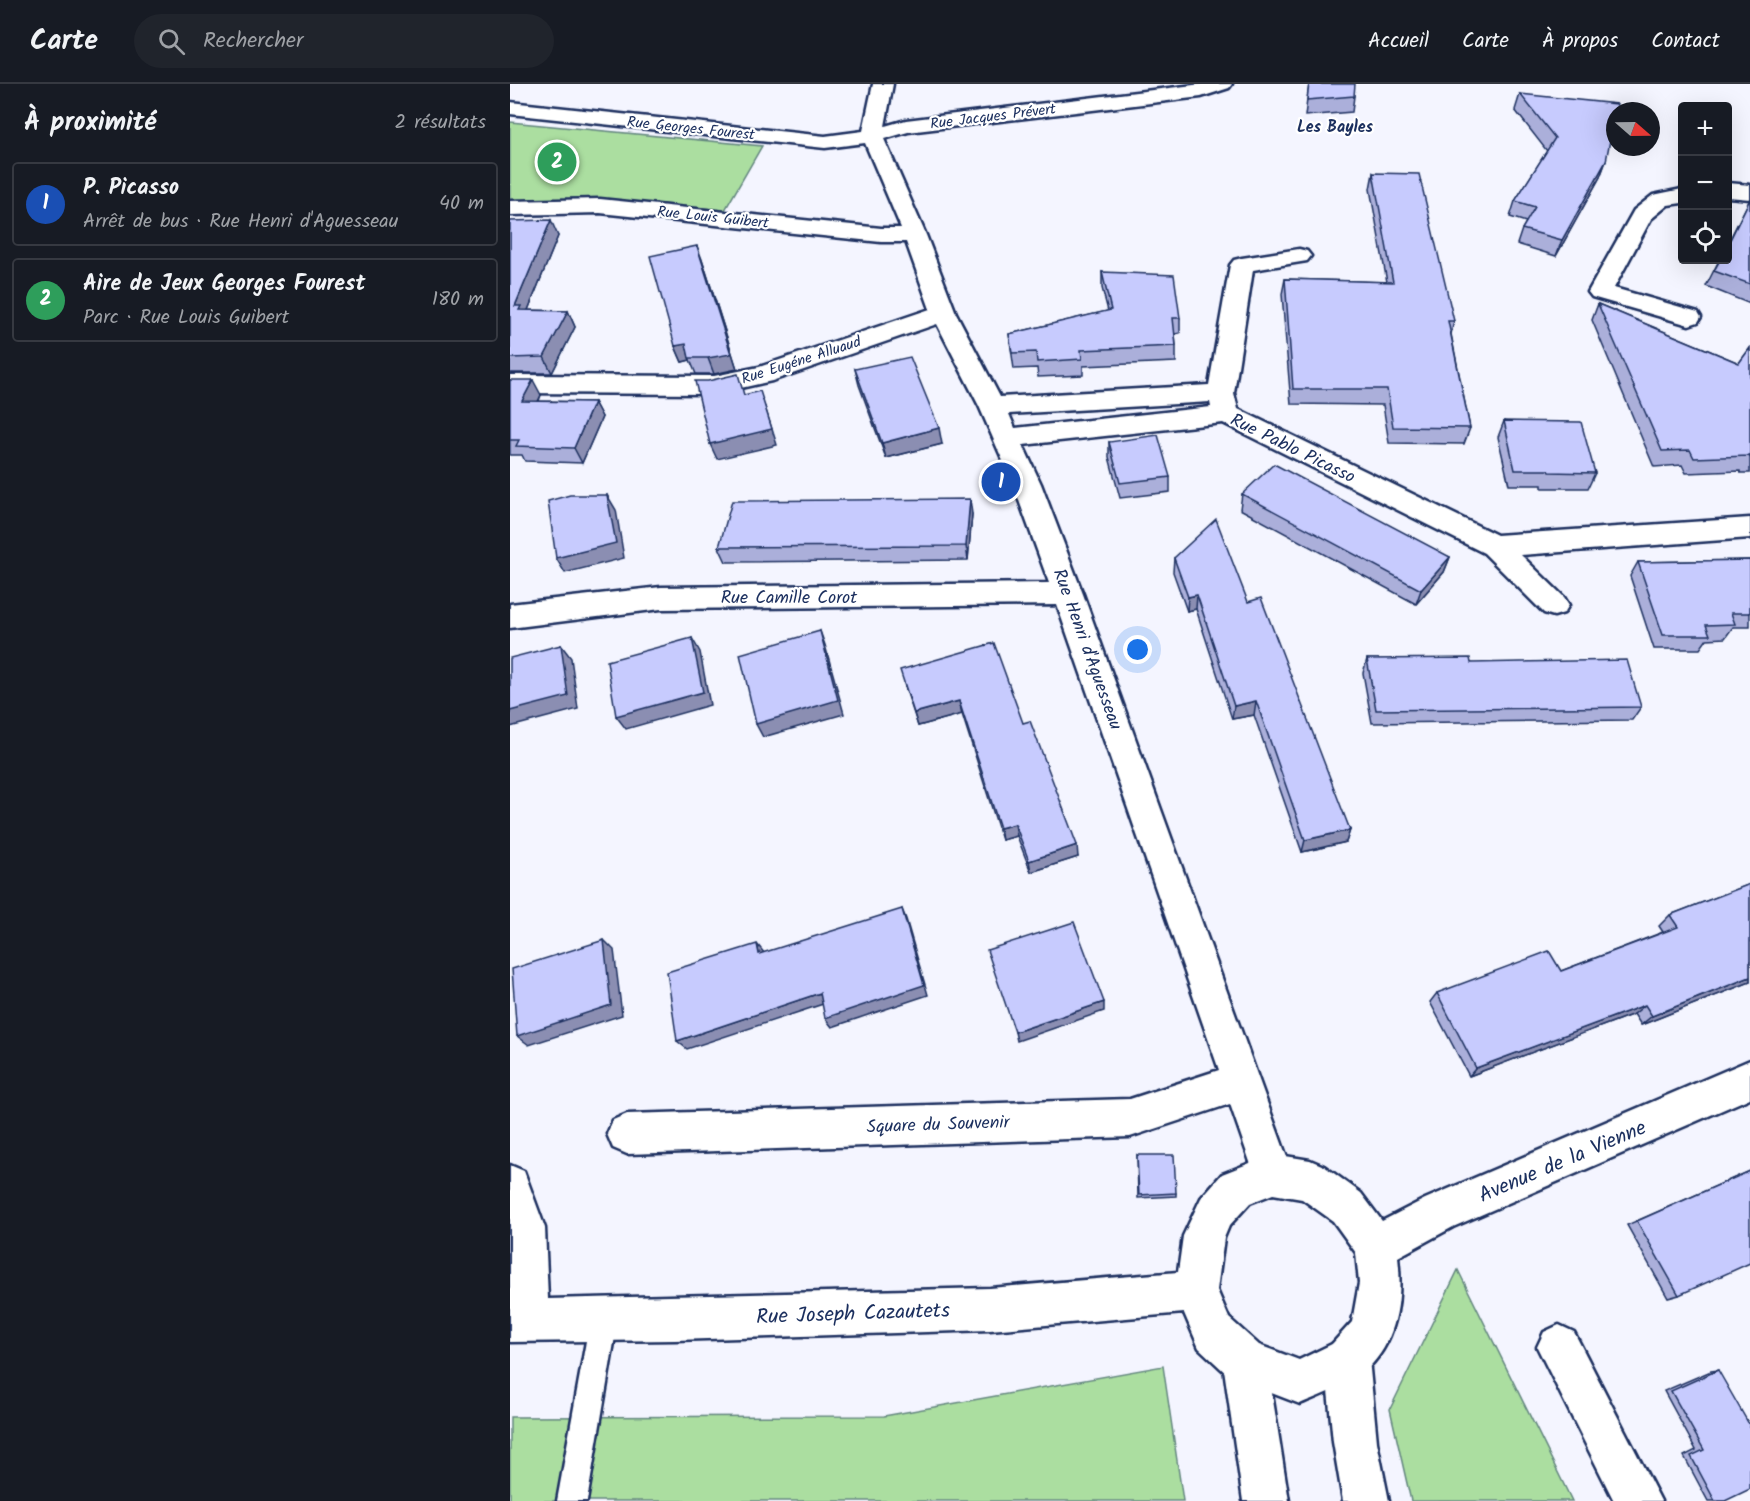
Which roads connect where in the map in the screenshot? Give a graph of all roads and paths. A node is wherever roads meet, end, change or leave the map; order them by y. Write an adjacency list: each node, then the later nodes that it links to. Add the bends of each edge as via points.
1 (884, 84): 4 (street)
2 (1222, 84): 4 (street, Rue Jacques Prévert, via 1201,90 906,126)
3 (510, 108): 4 (street, Rue Georges Fourest, via 825,142)
4 (872, 136): 9 (street, Rue Henri d'Aguesseau)
5 (1732, 190): 6 (street)
6 (1750, 192)
7 (1678, 197): 12 (street, via 1661,200 1642,215 1600,292)
8 (510, 208): 9 (street, Rue Louis Guibert, via 600,206 881,235)
9 (915, 235): 11 (street, Rue Henri d'Aguesseau)
10 (1299, 256): 14 (street, via 1242,265)
11 (944, 313): 13 (street, Rue Eugéne Alluaud, via 763,375 714,385); 15 (street, Rue Henri d'Aguesseau)
12 (1689, 317)
13 (510, 384)
14 (1223, 404): 15 (street, Rue Pablo Picasso); 16 (street, Rue Pablo Picasso); 18 (street, Rue Pablo Picasso)
15 (992, 406): 16 (street, Rue Henri d'Aguesseau)
16 (1007, 438): 19 (street, Rue Henri d'Aguesseau)
17 (1750, 528): 18 (street)
18 (1494, 546): 20 (street, Rue Pablo Picasso)
19 (1068, 594): 21 (street, Rue Camille Corot, via 661,597); 23 (street, Rue Henri d'Aguesseau)
20 (1554, 605)
21 (510, 616)
22 (1750, 1079): 27 (street, Avenue de la Vienne, via 1439,1213)
23 (1242, 1081): 24 (street, Square du Souvenir, via 1130,1118); 25 (street, Rue Henri d'Aguesseau)
24 (627, 1134)
25 (1273, 1174): 27 (street, via 1310,1180 1347,1208); 28 (street, via 1236,1188 1215,1212 1203,1236)
26 (510, 1185): 30 (street, via 525,1228)
27 (1376, 1246): 32 (street, via 1380,1283 1371,1332)
28 (1196, 1291): 29 (street, Rue Joseph Cazautets, via 990,1309); 33 (street, via 1214,1333)
29 (604, 1319): 30 (street, Rue Joseph Cazautets); 34 (lane)
30 (519, 1321)
31 (1559, 1347): 37 (street)
32 (1347, 1359): 33 (street, via 1300,1382); 36 (street, via 1354,1442)
33 (1245, 1362): 35 (street)
34 (572, 1501)
35 (1266, 1501)
36 (1366, 1501)
37 (1638, 1501)

